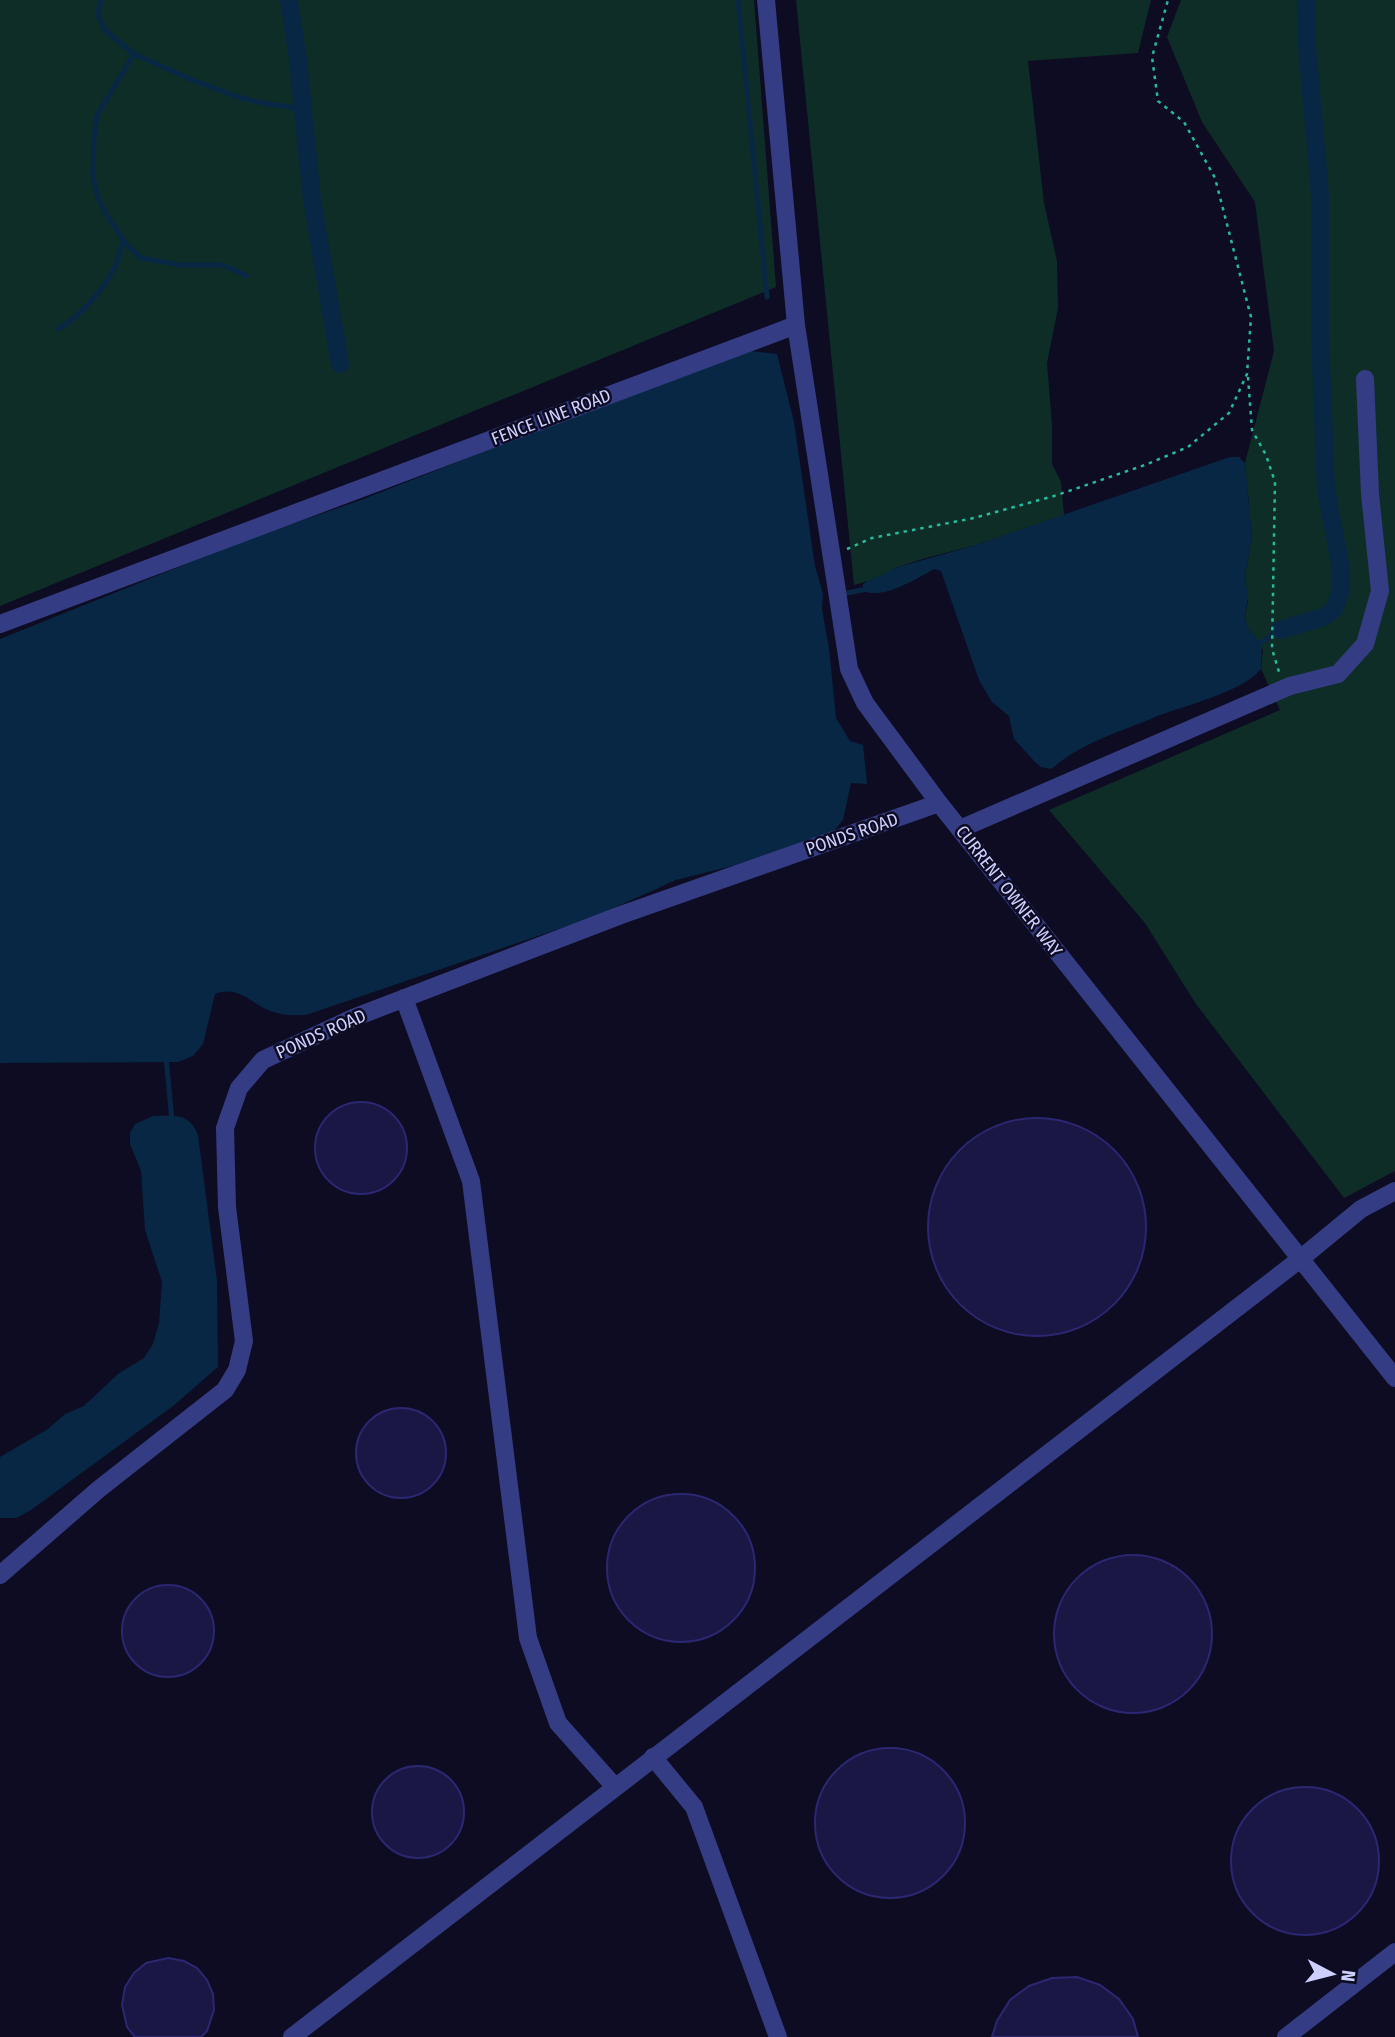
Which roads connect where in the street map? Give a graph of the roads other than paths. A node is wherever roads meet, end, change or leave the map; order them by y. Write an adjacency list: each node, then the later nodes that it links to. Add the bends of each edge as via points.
1 (766, 0): 2 (street)
2 (796, 325): 4 (street, FENCE LINE ROAD); 5 (street, CURRENT OWNER WAY, via 849,668 865,703)
3 (1365, 379): 6 (street, via 1380,591 1365,644 1338,674 1290,686)
4 (0, 624)
5 (939, 803): 6 (street, CURRENT OWNER WAY); 7 (street, PONDS ROAD, via 621,915)
6 (960, 829): 9 (street, CURRENT OWNER WAY)
7 (404, 999): 11 (street, PONDS ROAD, via 263,1060 239,1088 225,1128 227,1207 244,1341 237,1370 225,1390 99,1489); 13 (street, via 471,1181 528,1638 558,1723)
8 (1395, 1191): 9 (street, via 1361,1209)
9 (1299, 1260): 10 (street, CURRENT OWNER WAY); 12 (street)
10 (1395, 1378)
11 (0, 1575)
12 (653, 1757): 13 (street); 16 (street, via 694,1807)
13 (615, 1787): 15 (street)
14 (1395, 1952): 17 (street)
15 (292, 2037)
16 (778, 2037)
17 (1286, 2037)

